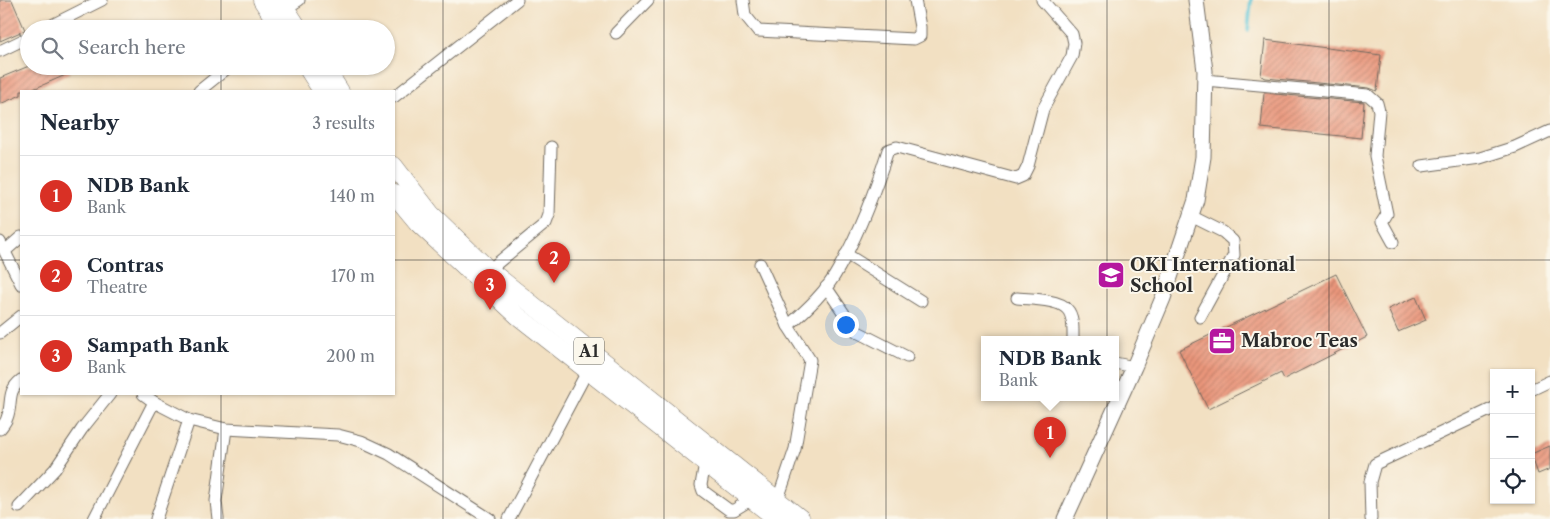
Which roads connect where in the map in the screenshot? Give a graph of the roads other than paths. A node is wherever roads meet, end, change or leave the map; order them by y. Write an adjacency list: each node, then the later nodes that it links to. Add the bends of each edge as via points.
1 (102, 0): 10 (street)
2 (262, 0): 11 (highway)
3 (518, 0): 23 (street)
4 (648, 0): 13 (street)
5 (742, 0): 6 (street, via 746,15 758,31 914,39 920,36)
6 (915, 0)
7 (1042, 0): 33 (street, via 1072,34 1074,43 1072,56 1044,109 1023,176 1016,179 897,147 888,150 872,198)
8 (1196, 0): 19 (main road)
9 (288, 3): 12 (highway)
10 (62, 20)
11 (273, 20)
12 (295, 20)
13 (616, 33)
14 (20, 41): 15 (street)
15 (0, 51)
16 (219, 75): 20 (street)
17 (312, 75): 21 (highway)
18 (330, 75): 22 (highway)
19 (1205, 80): 29 (main road, via 1203,158); 31 (street, via 1368,95 1377,103 1379,111 1375,156 1387,214 1382,222)
20 (200, 90)
21 (321, 90)
22 (339, 90)
23 (395, 96)
24 (1550, 131): 26 (street, via 1516,147 1480,158)
25 (551, 147): 35 (street, via 546,223)
26 (1422, 166)
27 (395, 167): 35 (highway, A1, via 431,214)
28 (395, 196): 46 (highway, A1, via 418,223 518,316)
29 (1191, 216): 41 (street, via 1223,232 1232,241 1234,255); 48 (main road, via 1163,298)
30 (20, 238): 32 (street)
31 (1393, 242)
32 (3, 246): 36 (street)
33 (846, 254): 37 (street); 39 (street)
34 (760, 264): 42 (street)
35 (490, 270): 46 (highway, A1)
36 (20, 282)
37 (826, 287): 42 (street, via 813,304); 45 (street, via 856,331)
38 (1018, 298): 44 (street, via 1059,303 1072,317)
39 (922, 301)
40 (20, 317): 43 (street)
41 (1200, 317)
42 (788, 326): 64 (street, via 810,360 810,367 795,449)
43 (0, 333)
44 (1073, 336)
45 (907, 357)
46 (592, 363): 61 (highway, A1); 64 (highway, A1); 69 (street)
47 (1119, 364): 48 (street)
48 (1134, 367): 54 (main road)
49 (20, 381): 59 (street, via 15,384 7,418)
50 (1550, 381): 51 (street)
51 (1535, 388)
52 (109, 395): 63 (street, via 55,469)
53 (144, 395): 56 (street)
54 (1119, 400)
55 (1119, 401): 71 (main road)
56 (154, 402): 58 (street); 65 (street)
57 (1490, 410): 72 (street, via 1375,464 1370,482)
58 (189, 420): 60 (street); 66 (street)
59 (0, 429)
60 (226, 429): 67 (street, via 216,502); 68 (street, via 338,435 361,441 388,454)
61 (705, 463): 62 (highway, A1); 62 (street, via 703,491 730,510)
62 (752, 499): 64 (highway, A1)
63 (19, 507)
64 (775, 512): 70 (highway, A1)
65 (94, 519)
66 (156, 519)
67 (218, 519)
68 (490, 519)
69 (508, 519)
70 (801, 519)
71 (1065, 519)
72 (1371, 519)

